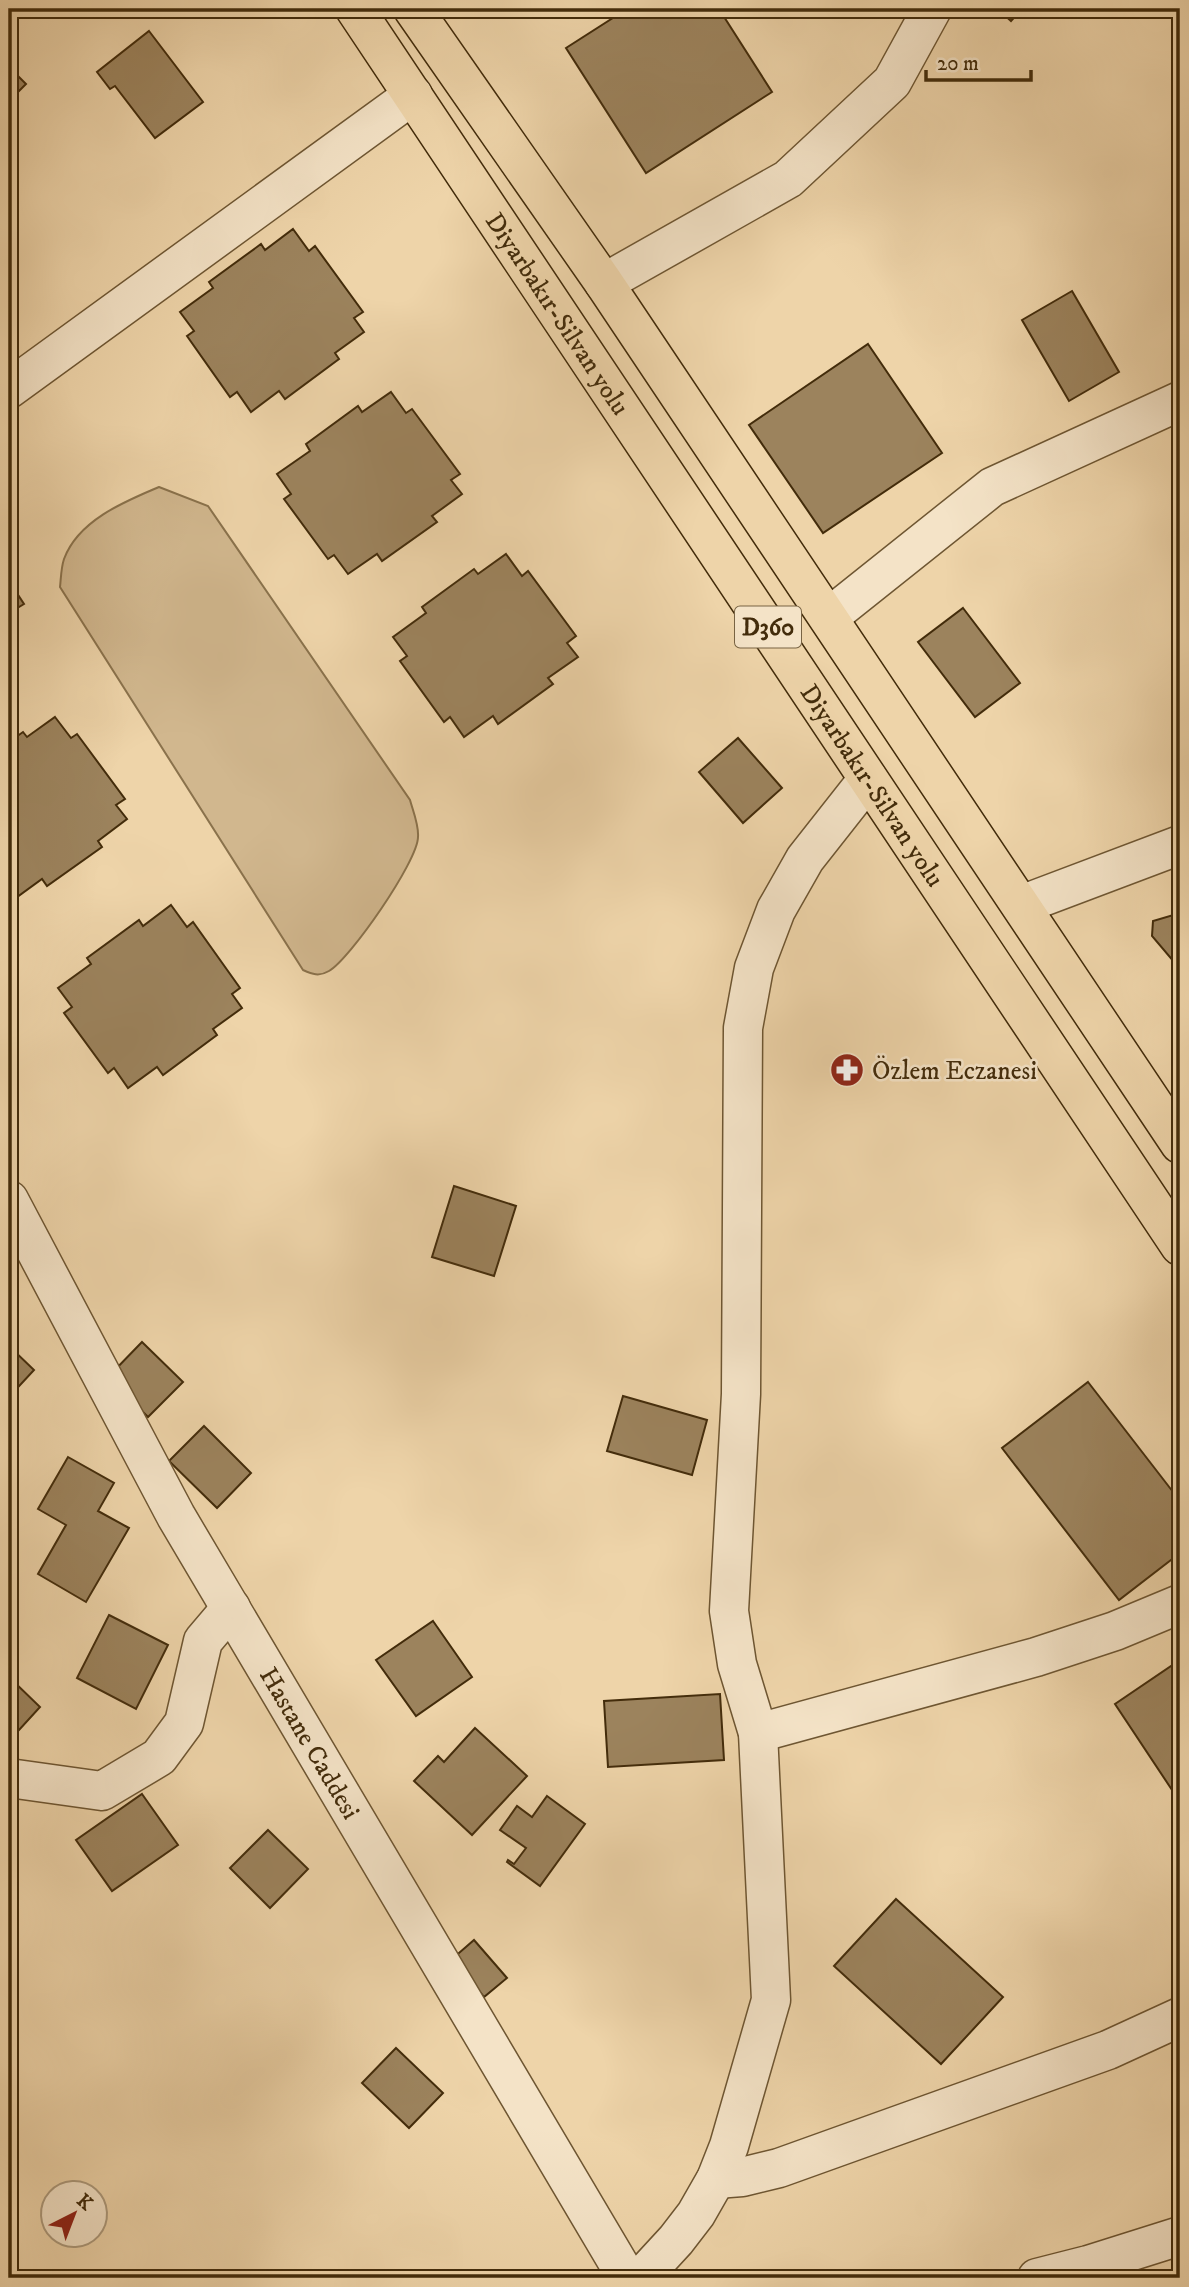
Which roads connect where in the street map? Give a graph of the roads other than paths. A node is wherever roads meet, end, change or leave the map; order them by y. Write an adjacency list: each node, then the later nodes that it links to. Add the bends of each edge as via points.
1 (355, 9): 4 (highway, Diyarbakır-Silvan yolu / D360)
2 (412, 9): 5 (highway, Diyarbakır-Silvan yolu / D360)
3 (932, 9): 5 (street, via 891,82 788,179)
4 (413, 94): 6 (street); 9 (highway, Diyarbakır-Silvan yolu / D360)
5 (604, 283): 8 (highway, Diyarbakır-Silvan yolu / D360)
6 (9, 389)
7 (1180, 401): 8 (street, via 992,487)
8 (829, 617): 11 (highway, Diyarbakır-Silvan yolu / D360)
9 (868, 779): 14 (highway, Diyarbakır-Silvan yolu / D360); 17 (street, via 805,859 776,910 754,968 743,1028 741,1394 729,1611 737,1664)
10 (1180, 845): 11 (street)
11 (1021, 905): 12 (highway, Diyarbakır-Silvan yolu / D360)
12 (1180, 1144)
13 (9, 1200): 16 (street, Hastane Caddesi)
14 (1180, 1246)
15 (1180, 1604): 17 (street, via 1036,1657)
16 (231, 1608): 18 (street, via 203,1641 184,1723 159,1757 103,1791); 22 (street, Hastane Caddesi)
17 (758, 1733): 20 (street, via 771,2000)
18 (9, 1778)
19 (1180, 2017): 20 (street, via 1108,2050 779,2168)
20 (716, 2179): 23 (street, via 696,2214)
21 (1180, 2236): 24 (street)
22 (627, 2278)
23 (640, 2278)
24 (1037, 2278)

